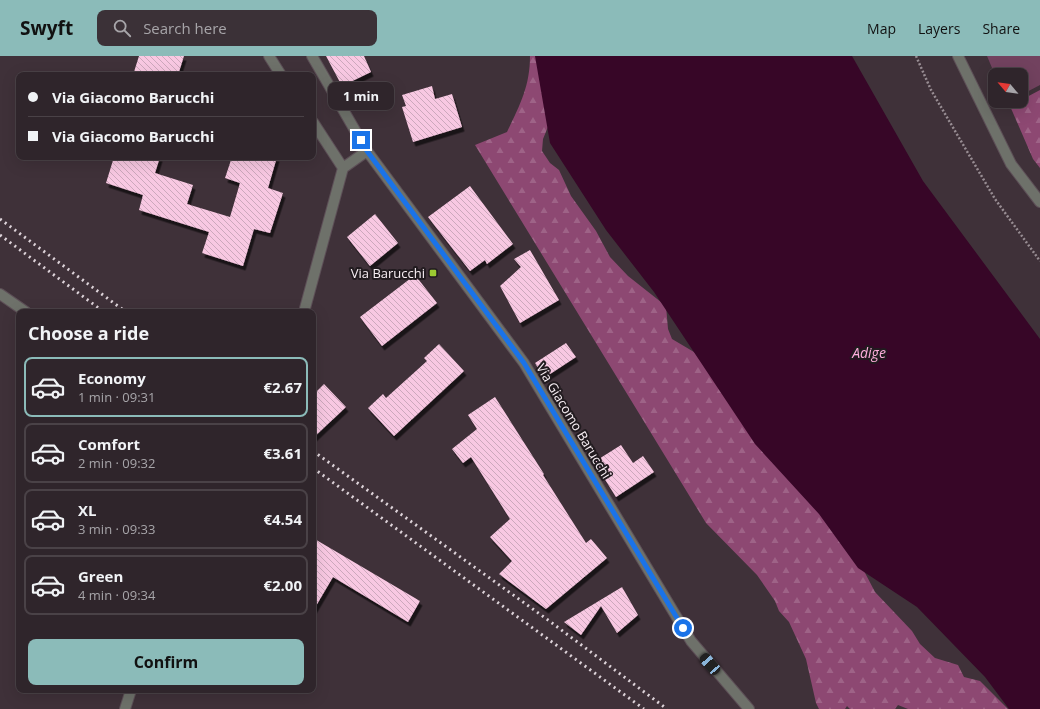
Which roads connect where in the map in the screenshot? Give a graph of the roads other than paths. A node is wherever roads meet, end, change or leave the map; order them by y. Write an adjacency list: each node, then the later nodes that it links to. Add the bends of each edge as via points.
1 (269, 56): 4 (street)
2 (312, 56): 6 (street, Via Giacomo Barucchi)
3 (958, 56): 8 (street, via 1012,164)
4 (279, 72)
5 (316, 127): 7 (street)
6 (367, 151): 7 (street); 14 (street, Via Giacomo Barucchi, via 524,363 691,641)
7 (343, 168): 11 (street)
8 (1040, 202)
9 (0, 294): 10 (street)
10 (22, 309)
11 (305, 309)
12 (130, 693): 13 (street)
13 (125, 709)
14 (749, 709)

